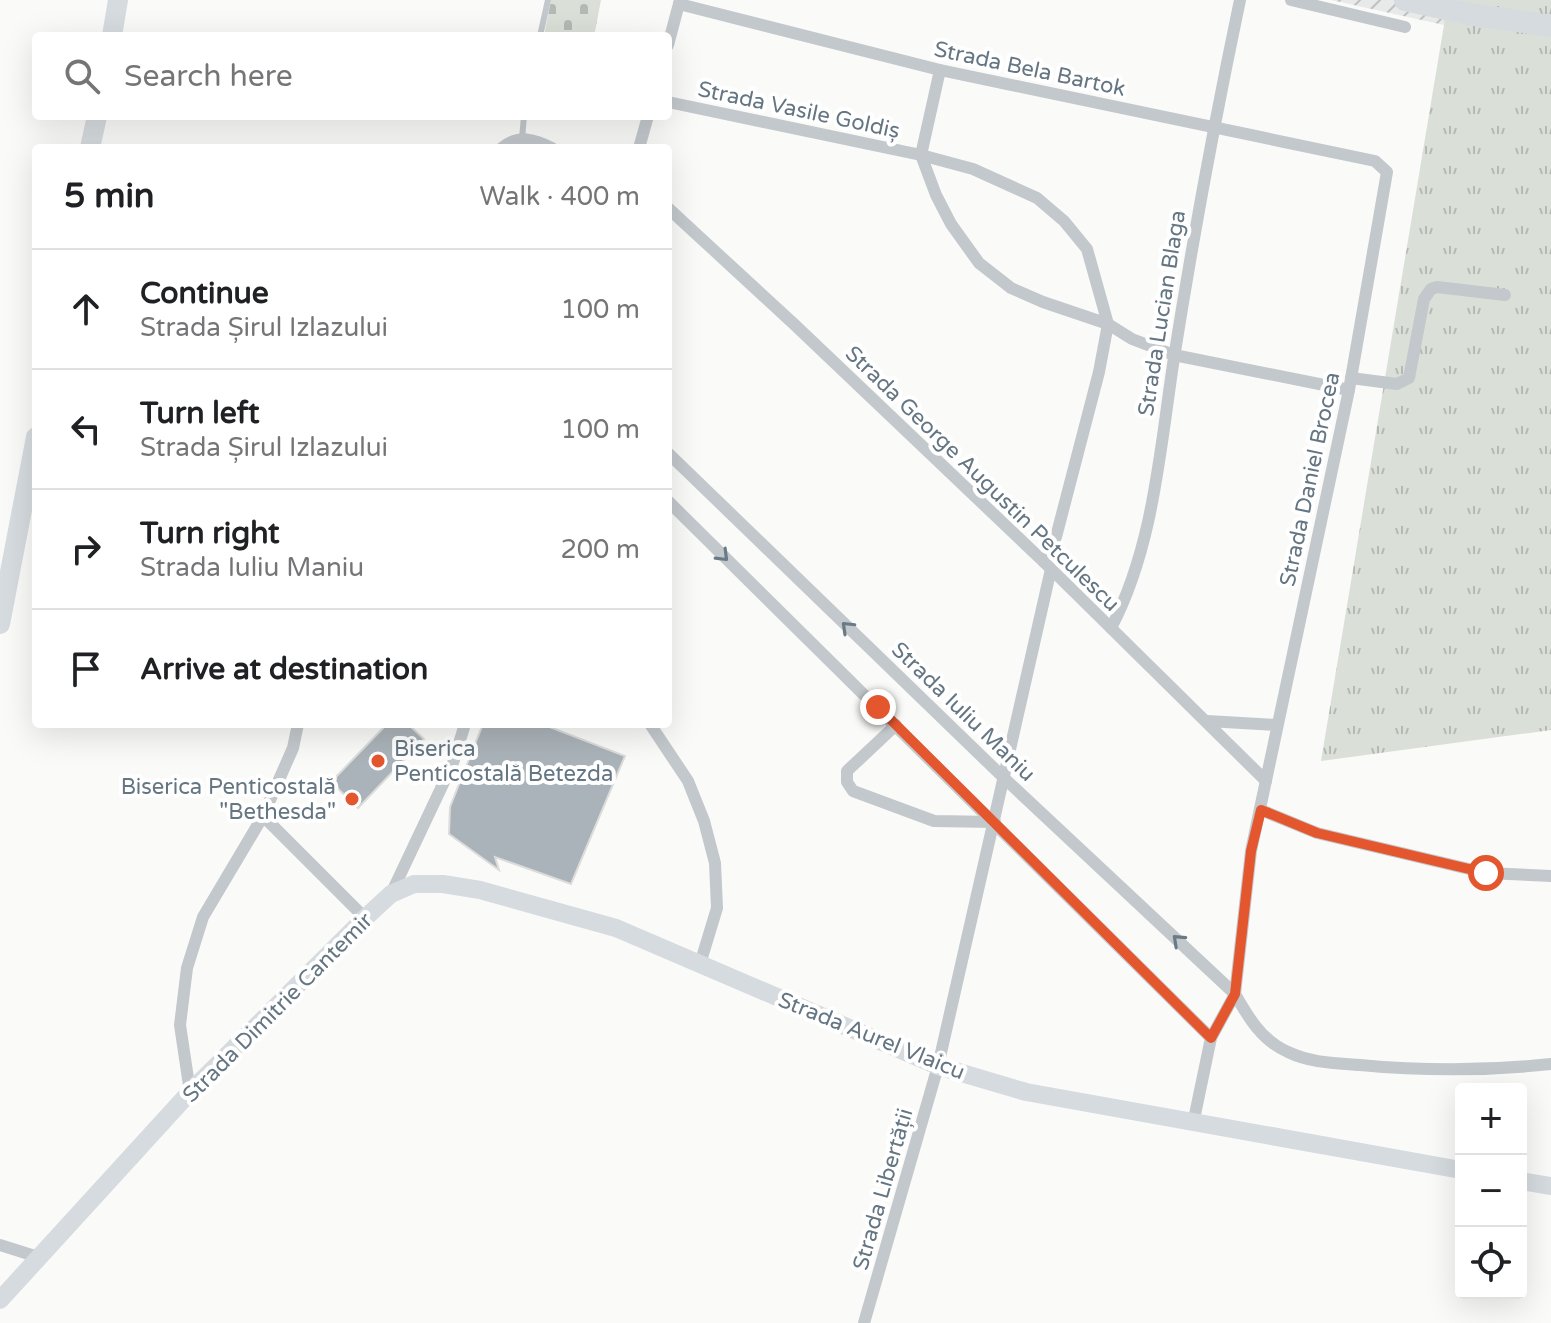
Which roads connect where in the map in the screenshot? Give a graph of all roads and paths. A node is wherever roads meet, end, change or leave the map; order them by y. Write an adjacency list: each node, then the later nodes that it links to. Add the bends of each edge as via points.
1 (118, 0): 9 (main road)
2 (548, 0): 10 (lane)
3 (1240, 0): 17 (street, Strada Lucian Blaga)
4 (1291, 0): 8 (street)
5 (1405, 0): 7 (highway)
6 (680, 2): 11 (street); 12 (street, Strada Bela Bartok)
7 (1551, 26)
8 (1405, 27)
9 (113, 32)
10 (541, 32)
11 (672, 32)
12 (940, 70): 17 (street, Strada Bela Bartok); 23 (street, Strada Vasile Goldiș)
13 (672, 103): 23 (street, Strada Vasile Goldiș)
14 (96, 120): 19 (main road)
15 (524, 120): 18 (lane)
16 (647, 120): 22 (street)
17 (1213, 127): 24 (street, Strada Bela Bartok); 28 (street, Strada Lucian Blaga)
18 (522, 139): 20 (street); 21 (street)
19 (91, 144)
20 (507, 144)
21 (544, 144)
22 (640, 144)
23 (921, 155): 27 (street, Strada Vasile Goldiș, via 951,224 979,263 1011,288); 27 (street, Strada Vasile Goldiș, via 1011,186 1037,198 1064,221 1087,249)
24 (1375, 161): 29 (street, Strada Daniel Brocea, via 1387,172)
25 (672, 212): 33 (street, Strada George Augustin Petculescu)
26 (1505, 295): 29 (street, Strada Vasile Goldiș, via 1431,289 1424,299 1409,378 1397,384)
27 (1108, 324): 28 (street, Strada Vasile Goldiș); 33 (street, Strada Vasile Goldiș)
28 (1174, 355): 29 (street, Strada Vasile Goldiș); 35 (street, Strada Lucian Blaga, via 1151,509 1133,577)
29 (1350, 384): 38 (street, Strada Daniel Brocea)
30 (672, 457): 42 (street, Strada Iuliu Maniu, one-way to 30)
31 (32, 458): 34 (main road)
32 (672, 505): 37 (street, one-way to 37)
33 (1048, 566): 35 (street, Strada George Augustin Petculescu); 42 (street, Strada Vasile Goldiș)
34 (0, 624)
35 (1111, 628): 36 (street, Strada George Augustin Petculescu)
36 (1207, 721): 38 (street); 43 (street, Strada George Augustin Petculescu)
37 (896, 725): 46 (street); 46 (street, via 847,771 853,791 934,821)
38 (1277, 725): 43 (street, Strada Daniel Brocea)
39 (297, 728): 45 (street)
40 (464, 728): 48 (street, Strada Dimitrie Cantemir, via 453,763)
41 (653, 728): 50 (street, via 688,781 715,863 717,908)
42 (1004, 778): 46 (street, Strada Vasile Goldiș); 51 (street, Strada Iuliu Maniu, one-way to 42)
43 (1266, 781): 44 (street, Strada Daniel Brocea)
44 (1261, 810): 47 (street, via 1317,833 1486,873); 51 (street, Strada Daniel Brocea, via 1251,851)
45 (263, 816): 49 (street); 55 (street, via 203,917 187,968 180,1025)
46 (995, 822): 52 (street); 54 (street, Strada Libertății)
47 (1551, 876)
48 (391, 894): 49 (street, Strada Dimitrie Cantemir); 50 (street, Strada Aurel Vlaicu, via 414,884 480,890 616,928)
49 (365, 918): 55 (street, Strada Dimitrie Cantemir)
50 (700, 964): 54 (street, Strada Aurel Vlaicu)
51 (1235, 994): 52 (street); 53 (street, Strada Iuliu Maniu, via 1267,1039 1316,1062 1492,1070)
52 (1211, 1038): 56 (street)
53 (1551, 1064)
54 (938, 1066): 56 (street, Strada Aurel Vlaicu, via 1026,1092); 63 (street, Strada Libertății)
55 (190, 1092): 61 (street, Strada Dimitrie Cantemir)
56 (1193, 1124): 57 (street, Strada Aurel Vlaicu)
57 (1455, 1169)
58 (1527, 1182): 59 (street)
59 (1551, 1186)
60 (0, 1245): 61 (street)
61 (38, 1257): 62 (street, Strada Dimitrie Cantemir)
62 (0, 1300)
63 (864, 1323)

